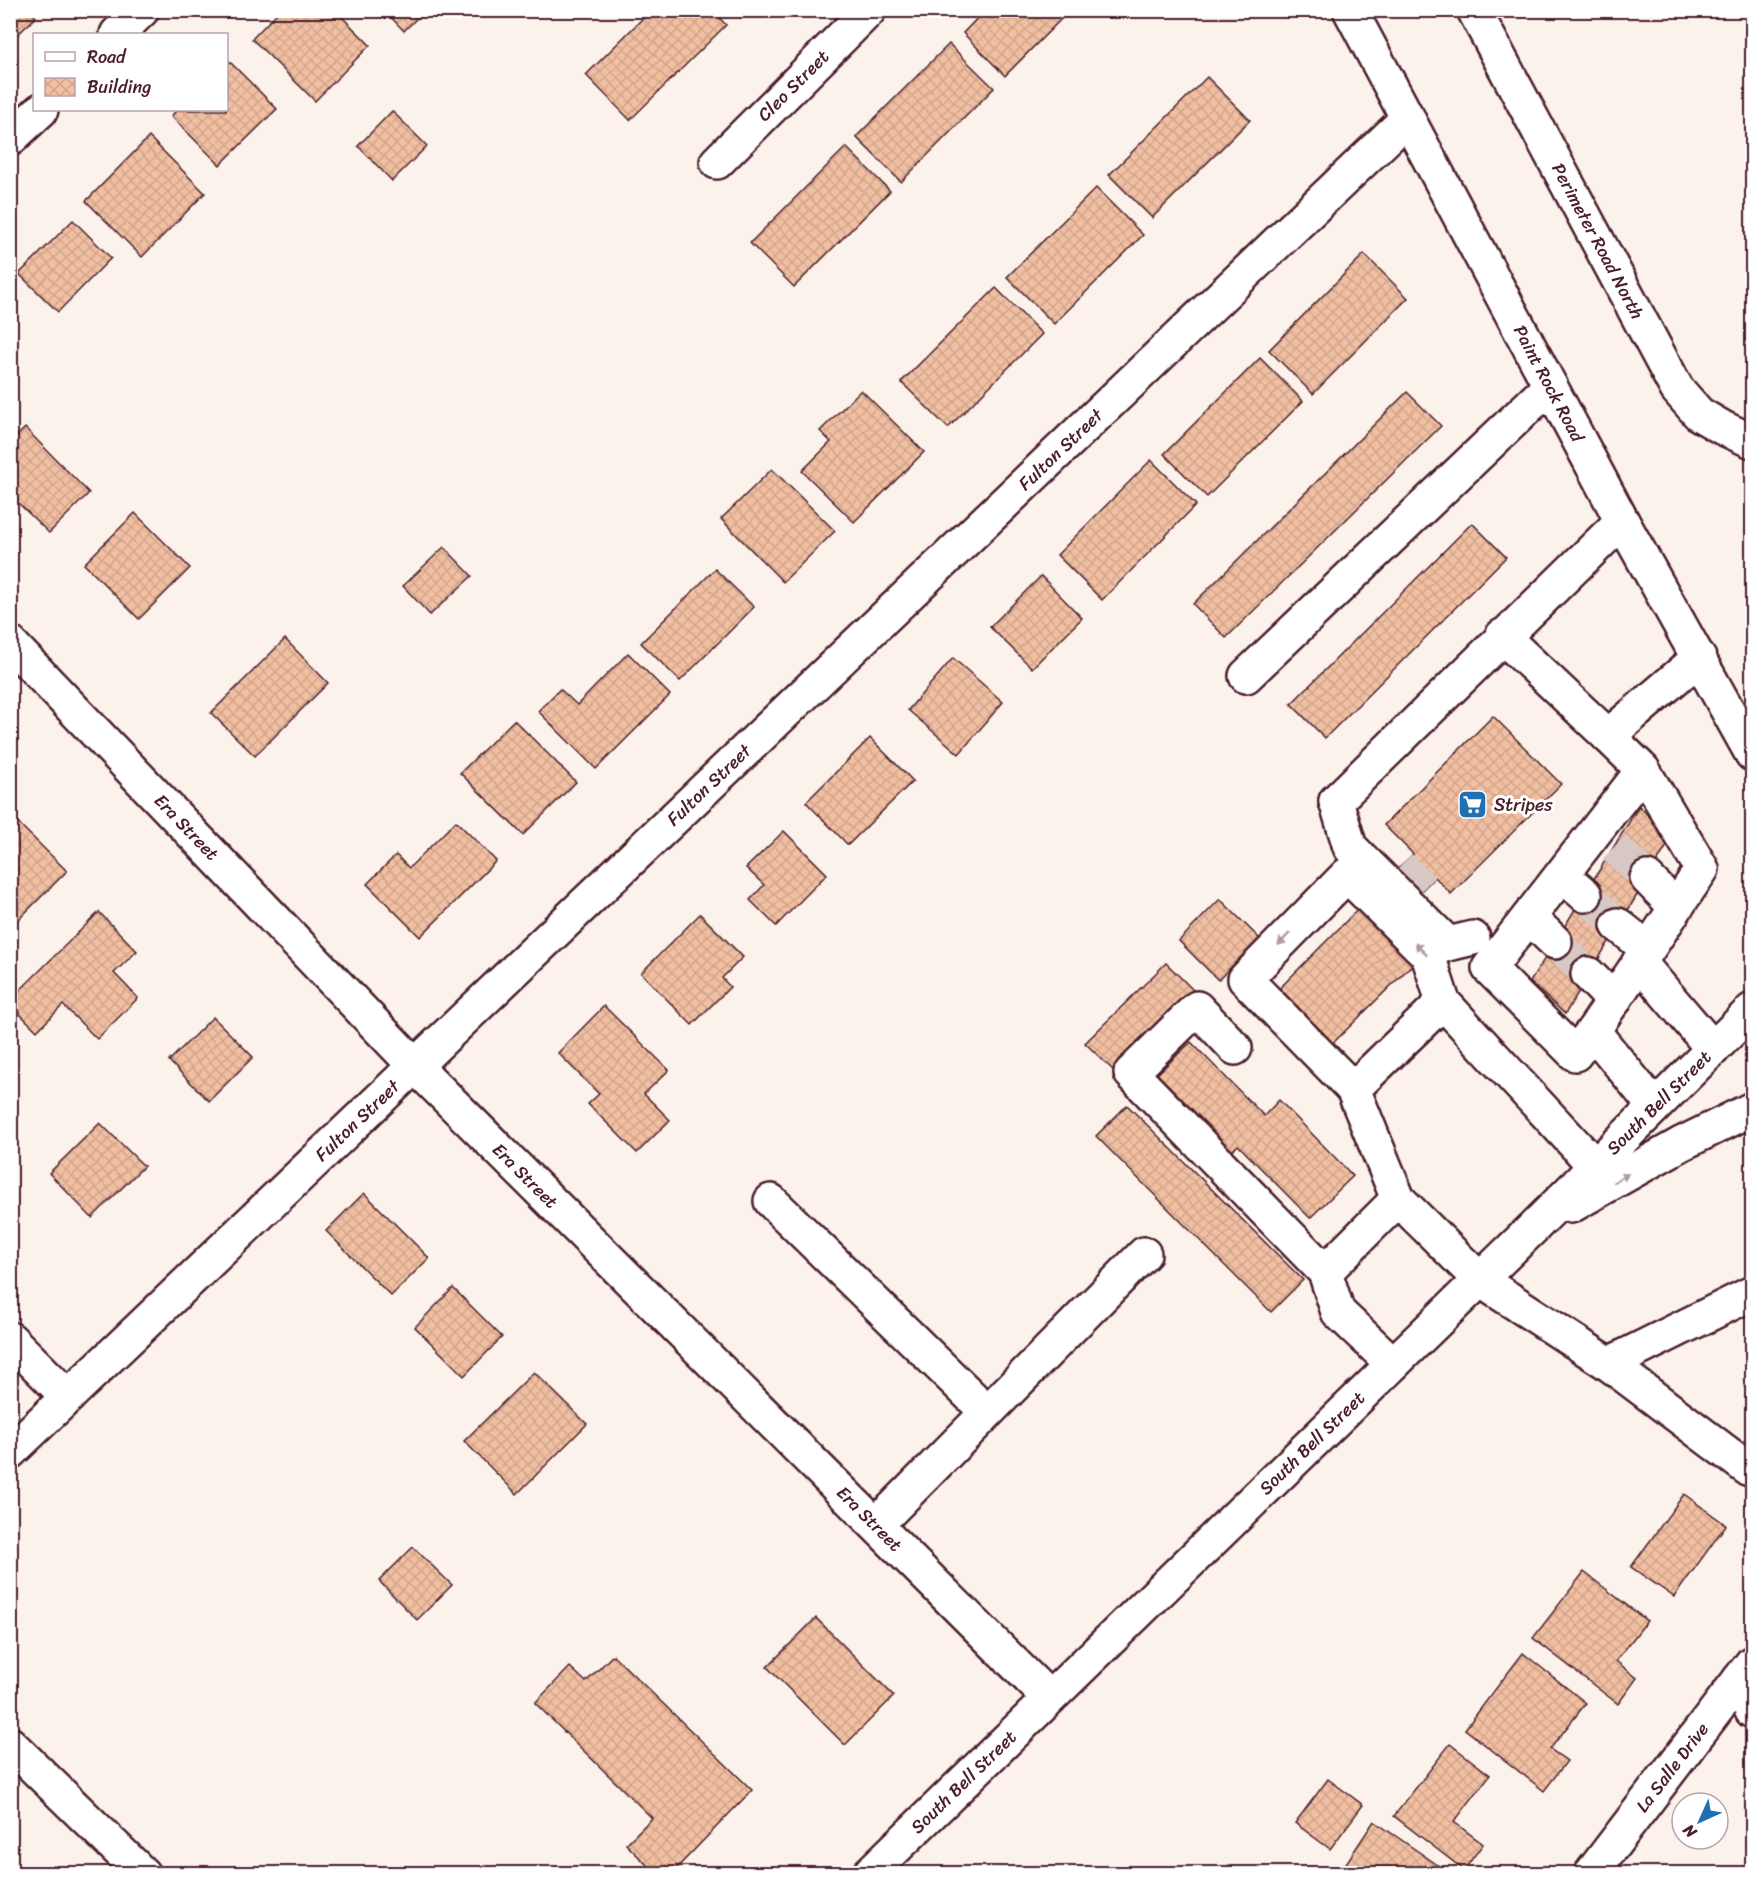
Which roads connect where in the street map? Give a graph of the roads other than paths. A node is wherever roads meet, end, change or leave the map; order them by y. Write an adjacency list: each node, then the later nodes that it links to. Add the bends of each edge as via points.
1 (142, 10): 5 (street)
2 (869, 10): 9 (street, Cleo Street)
3 (1350, 10): 7 (street, Paint Rock Road)
4 (1474, 10): 11 (street, Perimeter Road North, via 1677,389 1699,414)
5 (118, 33)
6 (40, 111): 8 (street)
7 (1408, 118): 10 (street, Paint Rock Road); 35 (street, Fulton Street)
8 (10, 139)
9 (717, 162)
10 (1550, 386): 12 (street, Paint Rock Road); 16 (street)
11 (1752, 441)
12 (1622, 521): 13 (street); 15 (street, Paint Rock Road)
13 (1502, 636): 17 (street); 20 (street)
14 (10, 644): 35 (street, Era Street)
15 (1699, 658): 17 (street); 18 (street, Paint Rock Road)
16 (1246, 676)
17 (1608, 736): 19 (street)
18 (1752, 754)
19 (1643, 770): 22 (street, via 1702,869); 23 (street, via 1605,839 1573,885)
20 (1336, 801): 26 (street); 26 (street, via 1350,847 1448,944)
21 (1647, 878): 22 (street)
22 (1676, 907): 27 (street)
23 (1529, 917): 25 (street); 26 (street)
24 (1618, 925): 27 (street)
25 (1555, 942)
26 (1484, 949): 32 (street, via 1489,968 1575,1054)
27 (1643, 956): 29 (street); 34 (street)
28 (1588, 974): 29 (street)
29 (1614, 1001): 32 (street)
30 (1443, 1002): 36 (street); 36 (street, one-way to 36, via 1428,955 1347,875 1245,979); 39 (street)
31 (1752, 1010): 34 (street, South Bell Street)
32 (1593, 1031): 37 (street)
33 (1235, 1048): 44 (street, via 1197,1008 1131,1073)
34 (1713, 1049): 37 (street, South Bell Street)
35 (415, 1066): 50 (street, Fulton Street); 54 (street, Era Street)
36 (1353, 1089): 40 (street)
37 (1654, 1106): 39 (street, South Bell Street)
38 (1752, 1109): 42 (street, one-way to 38, via 1681,1144)
39 (1595, 1166): 42 (street, South Bell Street)
40 (1398, 1199): 44 (street); 45 (street)
41 (771, 1200): 51 (street)
42 (1533, 1228): 45 (street, South Bell Street)
43 (1144, 1254): 51 (street)
44 (1325, 1272): 48 (street, via 1338,1312)
45 (1480, 1280): 48 (street, South Bell Street); 49 (street)
46 (1752, 1293): 49 (street)
47 (10, 1339): 50 (street)
48 (1393, 1364): 56 (street, South Bell Street)
49 (1609, 1364): 53 (street)
50 (68, 1397): 52 (street, Fulton Street)
51 (987, 1412): 54 (street)
52 (10, 1452)
53 (1751, 1469)
54 (876, 1525): 56 (street, Era Street)
55 (1746, 1672): 57 (street); 61 (street, La Salle Drive)
56 (1049, 1698): 60 (street, South Bell Street)
57 (1752, 1711)
58 (10, 1744): 59 (street)
59 (143, 1874)
60 (869, 1874)
61 (1591, 1874)

